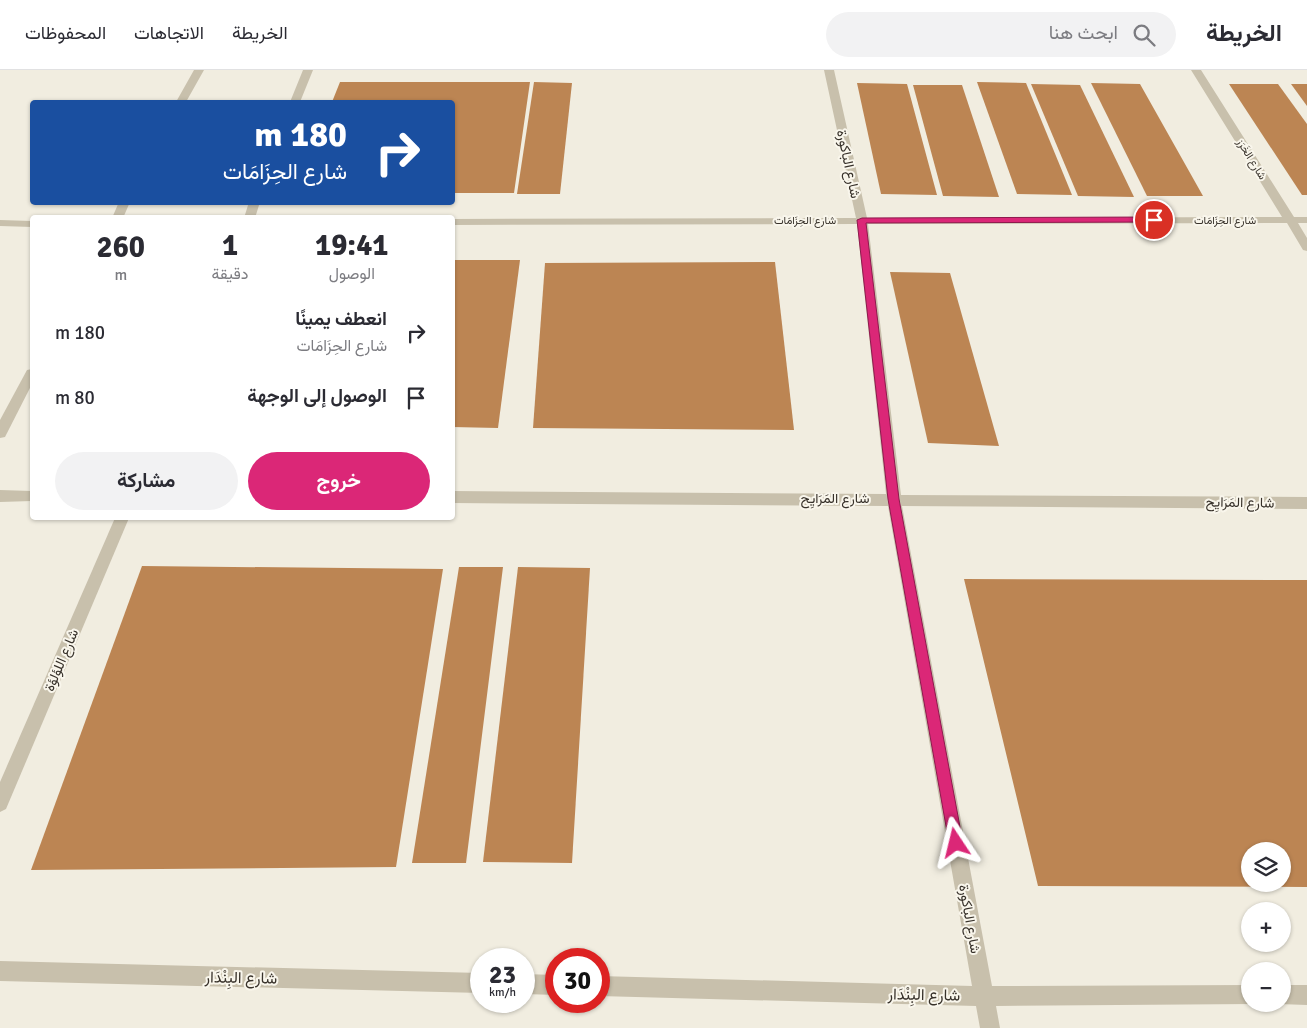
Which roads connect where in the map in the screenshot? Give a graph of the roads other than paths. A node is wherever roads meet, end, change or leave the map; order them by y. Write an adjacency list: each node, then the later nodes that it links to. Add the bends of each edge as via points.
1 (199, 70): 5 (street)
2 (308, 70): 6 (street)
3 (829, 70): 7 (street, شارع الباكورة)
4 (1196, 70): 8 (street, شارع الخَرَز)
5 (182, 100)
6 (296, 100)
7 (862, 220): 8 (street, شارع الحِزَامَات); 10 (street, شارع الحِزَامَات); 19 (street, شارع الباكورة)
8 (1290, 220): 9 (street, شارع الحِزَامَات); 13 (street, شارع الخَرَز)
9 (1307, 220)
10 (455, 222)
11 (0, 223): 12 (street)
12 (30, 224)
13 (1307, 247)
14 (30, 377): 15 (street)
15 (0, 434)
16 (0, 496): 17 (street)
17 (30, 496)
18 (455, 496): 19 (street, شارع المَرَايِح)
19 (894, 499): 20 (street, شارع المَرَايِح); 29 (street, شارع الباكورة)
20 (1307, 503)
21 (121, 520): 22 (street, شارع اللؤلؤة)
22 (0, 803)
23 (0, 971): 24 (street, شارع البِنْدَار)
24 (470, 983)
25 (610, 986): 29 (street, شارع البِنْدَار)
26 (1241, 995): 29 (street, شارع البِنْدَار)
27 (1291, 995): 28 (street)
28 (1307, 995)
29 (984, 996): 30 (street, شارع الباكورة)
30 (990, 1028)

